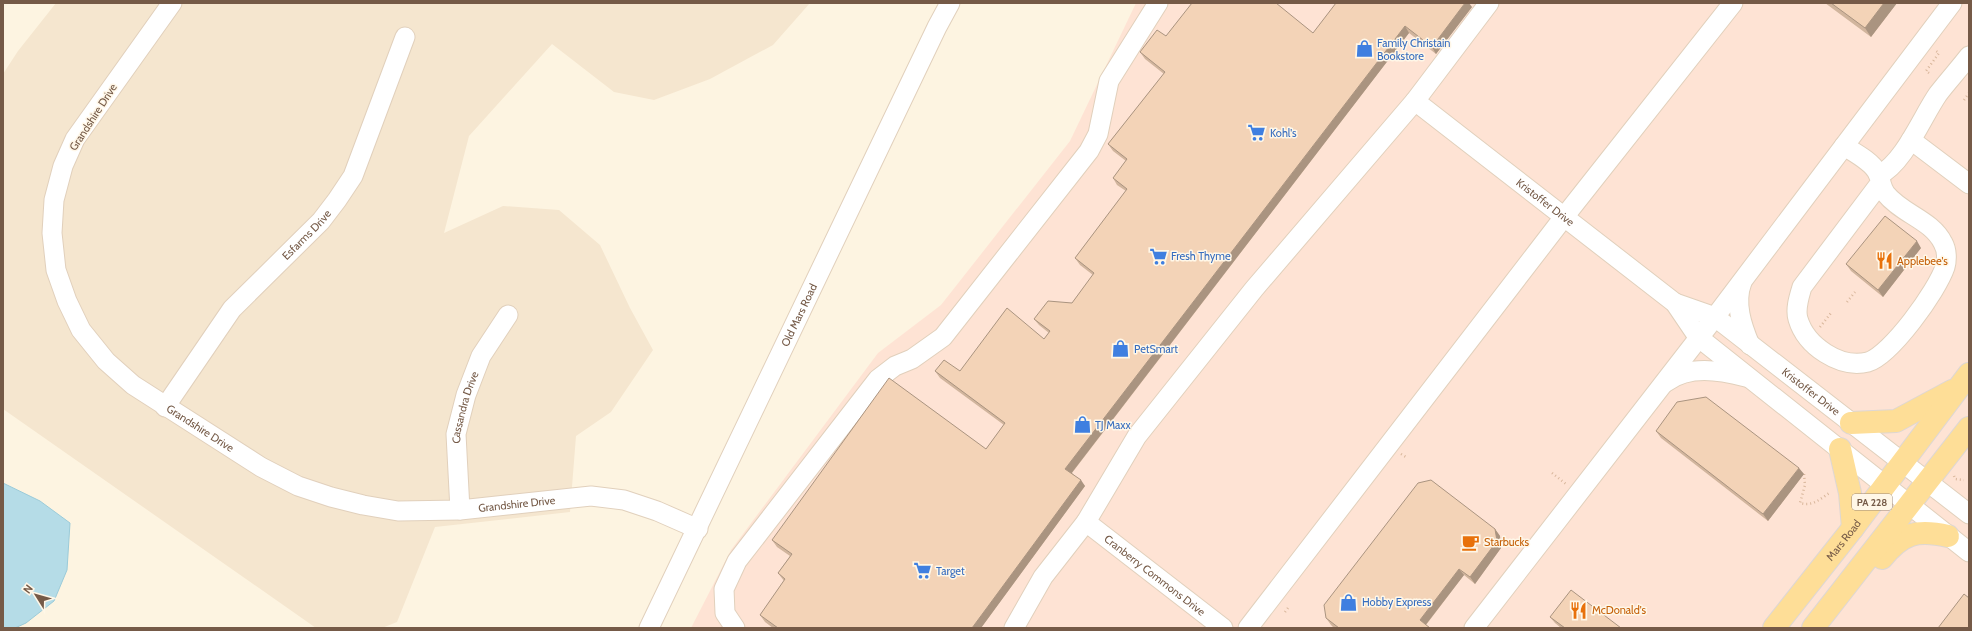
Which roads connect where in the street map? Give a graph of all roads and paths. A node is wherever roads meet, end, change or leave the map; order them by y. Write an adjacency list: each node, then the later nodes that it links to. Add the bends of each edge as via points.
1 (172, 3): 28 (street, Grandshire Drive, via 76,139 63,166 54,200 52,233 56,270 81,330 106,361 133,385)
2 (950, 3): 42 (street, Old Mars Road)
3 (1158, 3): 48 (street, via 1109,81 1098,134 1089,151 943,337 878,379 737,561 724,589 725,613)
4 (1489, 3): 11 (street)
5 (1733, 3): 16 (street)
6 (1952, 3): 13 (street)
7 (405, 37): 28 (street, Esfarms Drive, via 353,176 321,221 232,309)
8 (1969, 56): 12 (street, via 1938,94)
9 (1969, 93): 10 (path)
10 (1964, 100)
11 (1415, 101): 16 (street, Kristoffer Drive); 40 (street, via 1254,289 1137,436)
12 (1911, 140): 14 (street); 15 (street)
13 (1844, 146): 14 (street, via 1869,163); 17 (street)
14 (1880, 178): 14 (street, via 1887,194 1898,205 1938,235 1945,249 1946,266 1934,290 1895,342 1880,356 1867,362 1844,361 1832,357 1808,339 1798,318 1797,301 1802,287)
15 (1969, 184)
16 (1564, 217): 20 (street, Kristoffer Drive); 51 (street)
17 (1744, 278): 22 (street); 24 (street, via 1739,292 1739,309)
18 (1855, 292): 19 (path)
19 (1847, 302)
20 (1675, 303): 22 (street, Kristoffer Drive); 23 (street, Kristoffer Drive)
21 (508, 315): 38 (street, Cassandra Drive, via 481,356 466,395 456,434)
22 (1715, 317): 23 (street); 24 (street, Kristoffer Drive)
23 (1698, 337): 25 (street, Kristoffer Drive); 27 (street)
24 (1750, 345): 29 (street, Kristoffer Drive)
25 (1750, 378): 27 (street, via 1698,370 1672,377); 31 (street, Kristoffer Drive)
26 (1964, 381): 29 (main road, via 1896,420); 32 (main road, Mars Road / PA 228)
27 (1661, 385): 52 (street)
28 (165, 406): 38 (street, Grandshire Drive, via 261,468 298,486 384,509)
29 (1851, 423): 32 (street, Kristoffer Drive)
30 (1969, 428): 34 (main road, PA 228)
31 (1840, 449): 35 (street, Kristoffer Drive); 41 (main road, via 1850,493)
32 (1902, 463): 34 (street, Kristoffer Drive); 35 (main road, Mars Road / PA 228)
33 (1804, 474): 36 (path, via 1805,485 1800,503 1814,503)
34 (1927, 482): 37 (main road, PA 228); 39 (street, Kristoffer Drive)
35 (1885, 485): 37 (street, Kristoffer Drive); 41 (main road, Mars Road / PA 228)
36 (1836, 489)
37 (1910, 505): 43 (street, Kristoffer Drive); 54 (main road, PA 228)
38 (460, 510): 42 (street, Grandshire Drive, via 591,496 630,502)
39 (1969, 514)
40 (1086, 522): 49 (street, via 1043,576); 50 (street, Cranberry Commons Drive)
41 (1853, 528): 53 (main road, Mars Road / PA 228)
42 (698, 529): 47 (street, Old Mars Road)
43 (1948, 536): 44 (street, Kristoffer Drive); 55 (main road, via 1922,532 1907,536 1891,546)
44 (1969, 552)
45 (1288, 608): 46 (path)
46 (1285, 612)
47 (649, 628)
48 (735, 628)
49 (1014, 628)
50 (1223, 628)
51 (1248, 628)
52 (1474, 628)
53 (1774, 628)
54 (1813, 628)
55 (1826, 628)

